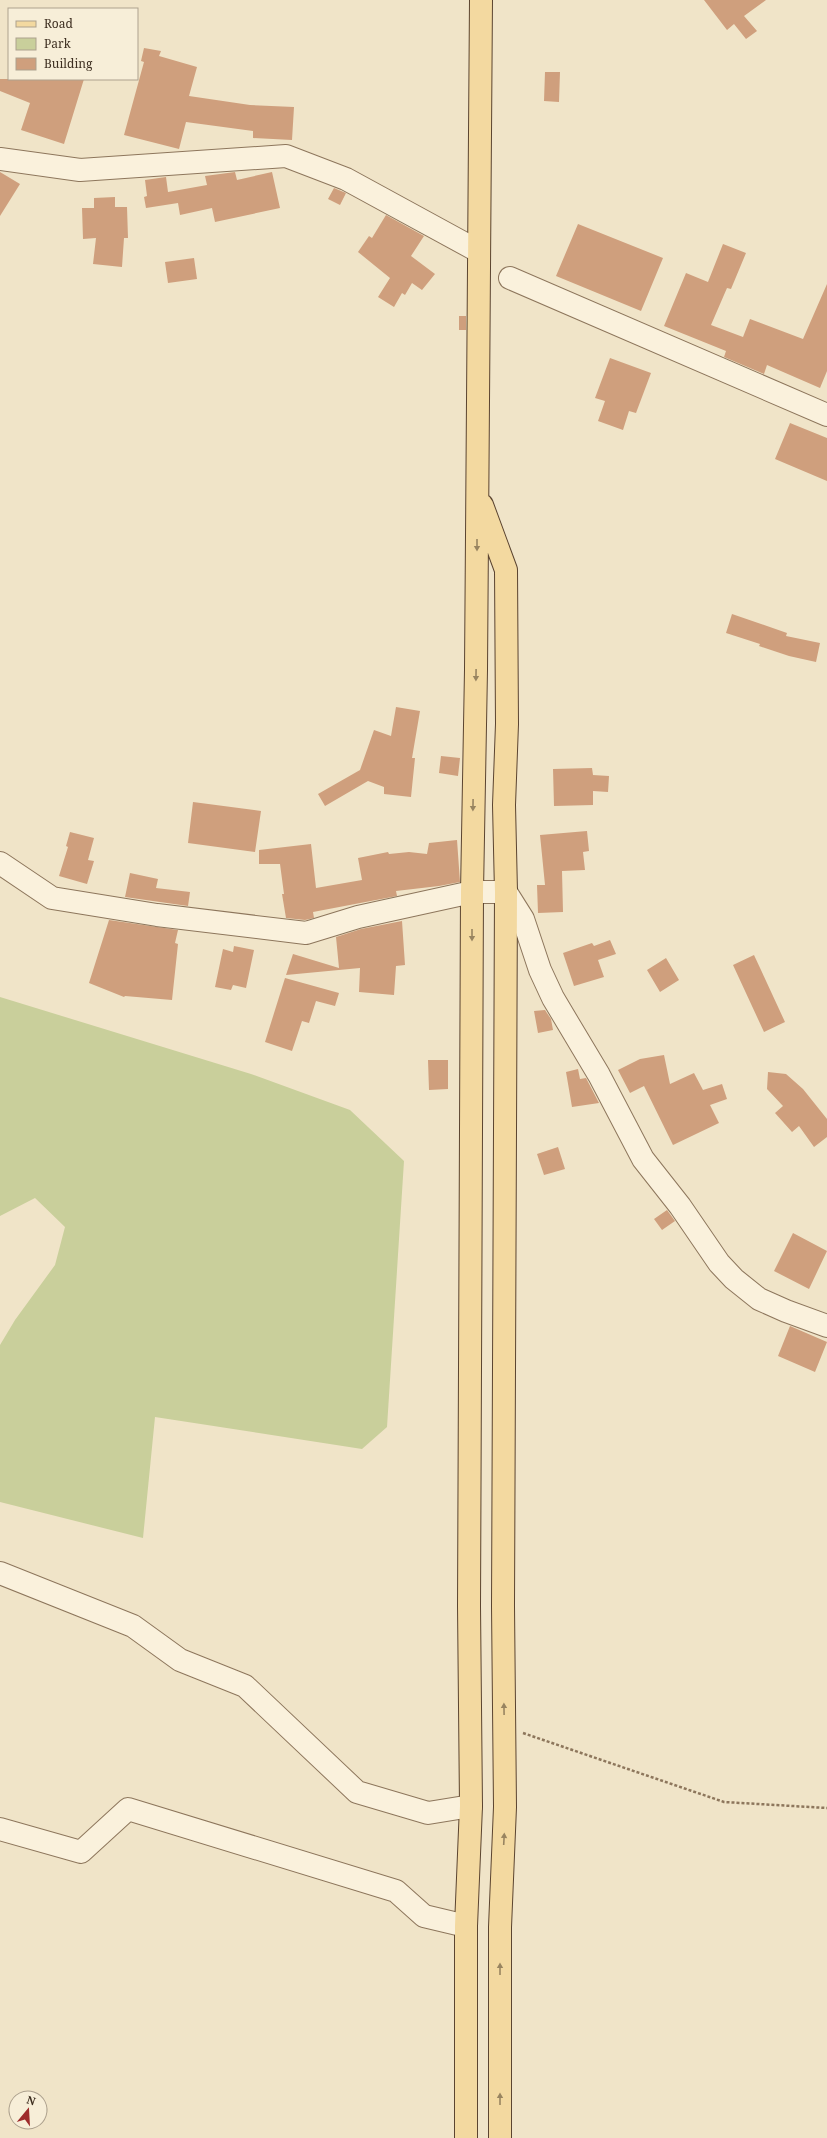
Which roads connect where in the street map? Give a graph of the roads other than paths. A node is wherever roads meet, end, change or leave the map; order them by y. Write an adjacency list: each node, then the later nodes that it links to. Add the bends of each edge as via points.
1 (481, 0): 3 (main road)
2 (0, 159): 3 (street, via 80,170 286,156 346,179)
3 (478, 251): 6 (main road)
4 (510, 278): 5 (street)
5 (827, 415)
6 (477, 492): 8 (main road, one-way to 8); 9 (main road, via 506,570)
7 (0, 863): 8 (street, via 52,898 157,916 306,933 358,917)
8 (472, 892): 9 (street); 12 (main road, one-way to 12, via 469,1598)
9 (506, 892): 10 (street, via 522,919 553,998 599,1075 643,1159 680,1206 719,1263 759,1299); 16 (main road, one-way to 9, via 500,1926 505,1807 503,1590)
10 (827, 1326)
11 (0, 1573): 12 (street, via 133,1626 180,1660 245,1686 357,1792 428,1813)
12 (471, 1806): 14 (main road)
13 (0, 1829): 14 (street, via 81,1852 128,1809 396,1891 424,1916)
14 (466, 1926): 15 (main road)
15 (466, 2138)
16 (500, 2138)

